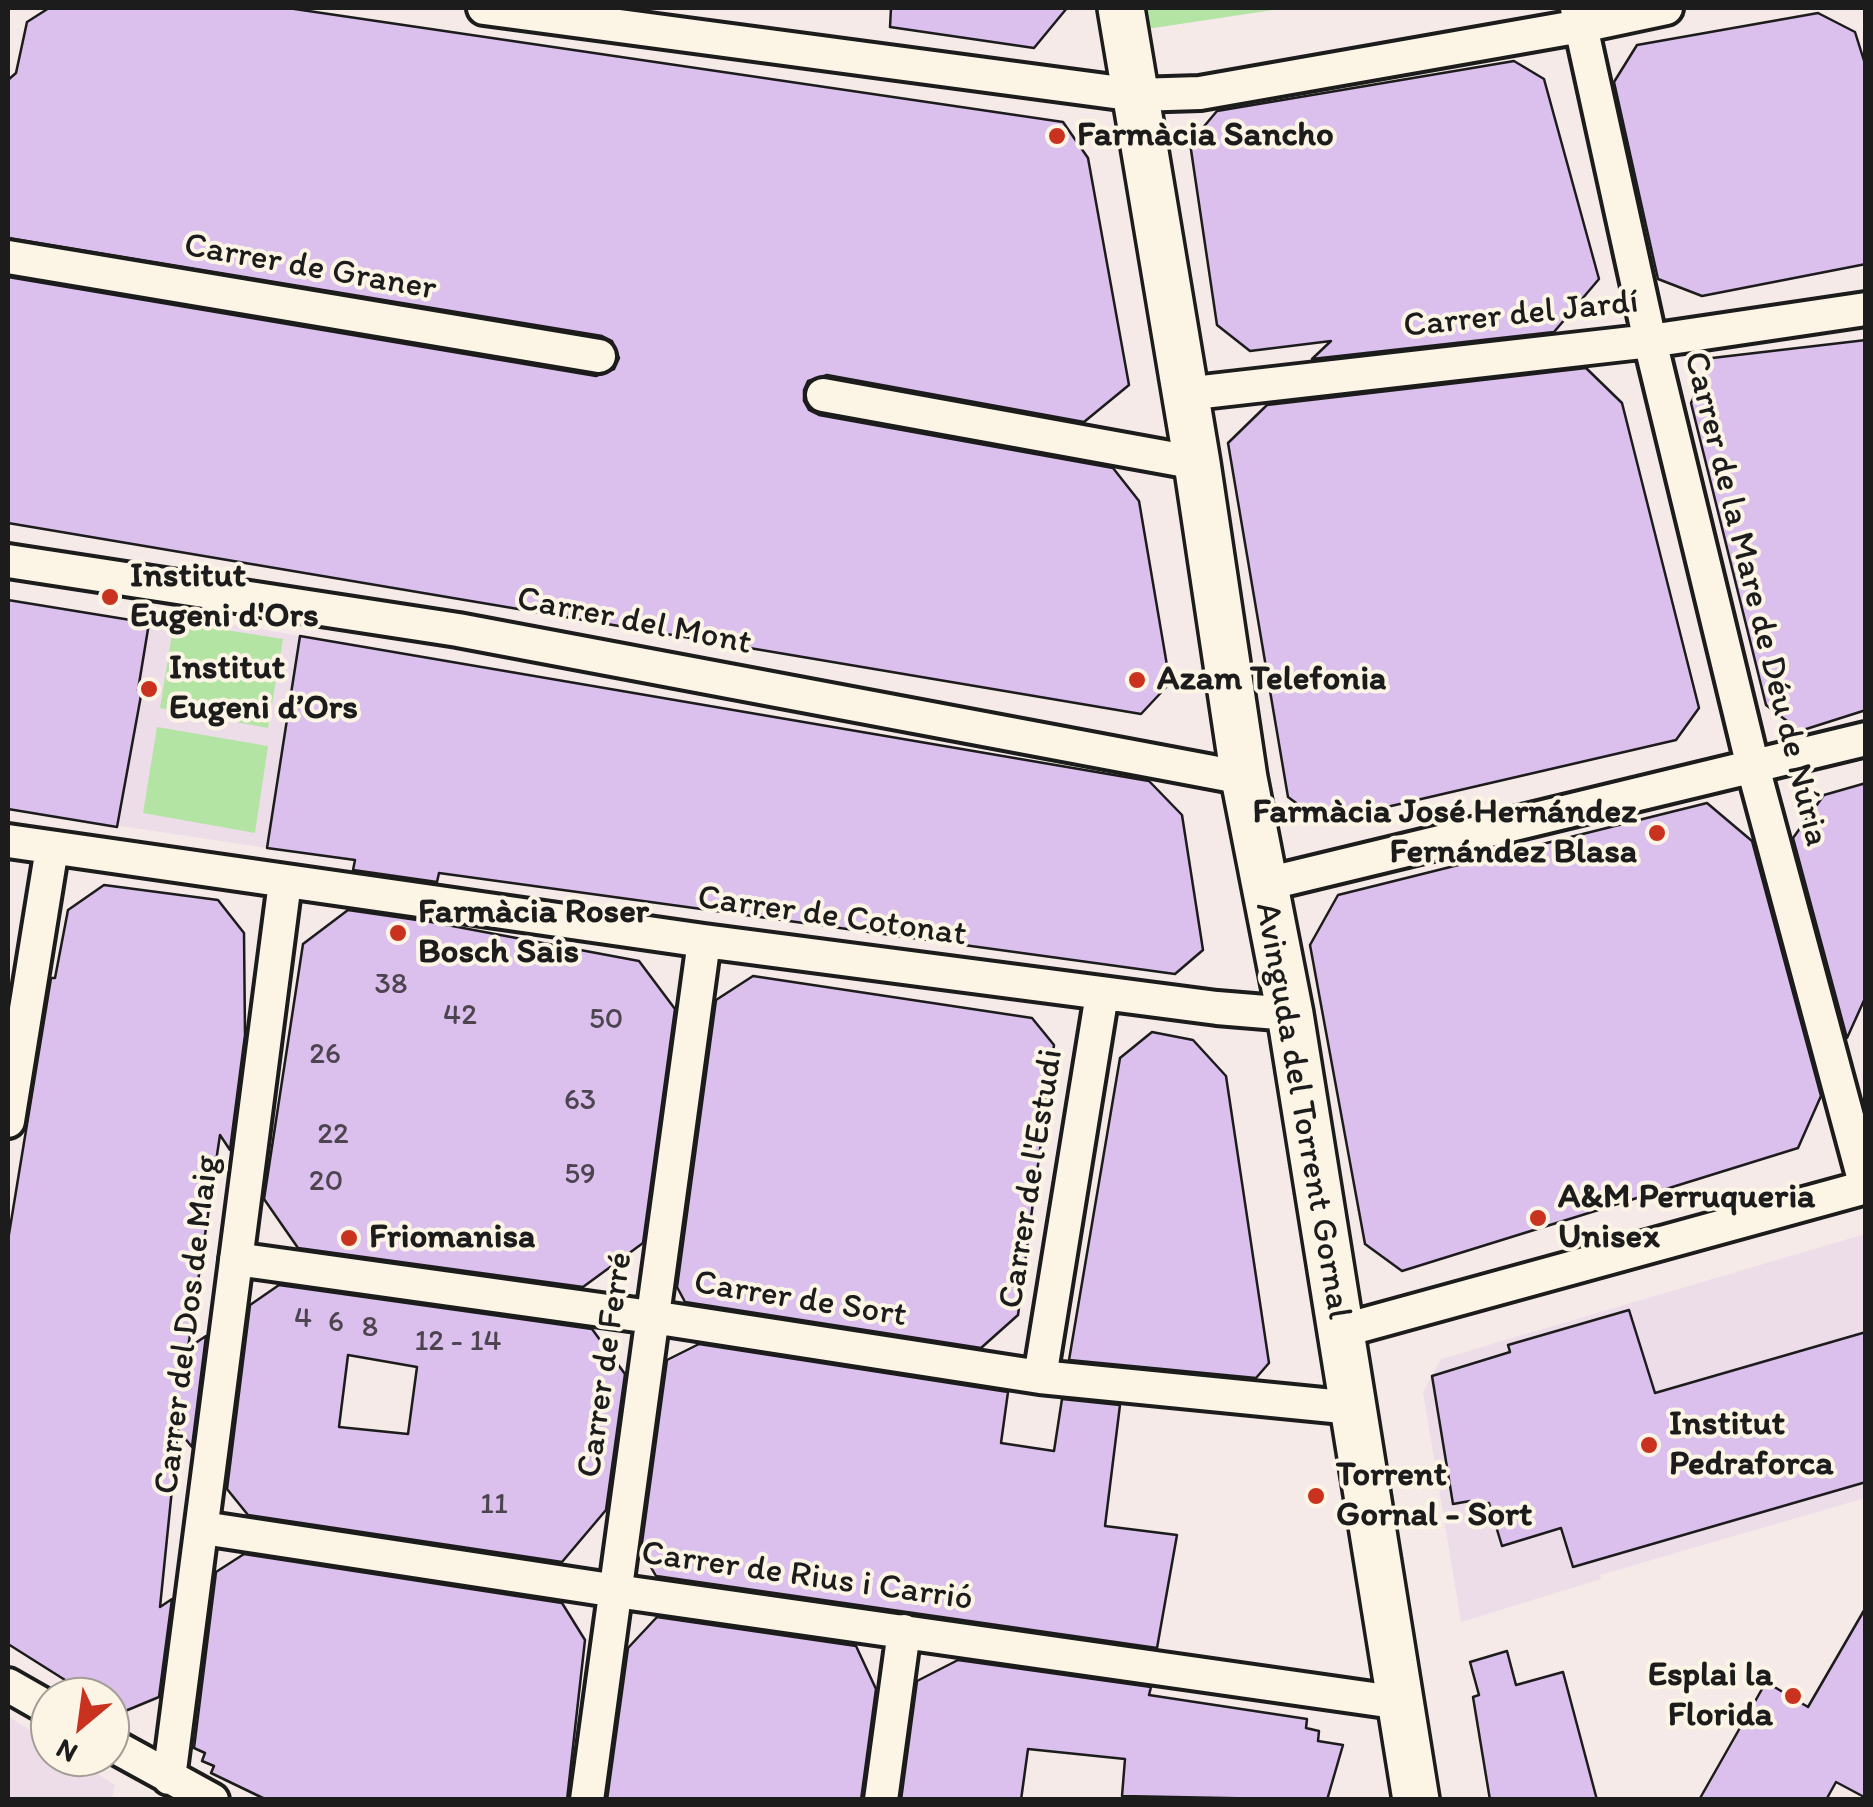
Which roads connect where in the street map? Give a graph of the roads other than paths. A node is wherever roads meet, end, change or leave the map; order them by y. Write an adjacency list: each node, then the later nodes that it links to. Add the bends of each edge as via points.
1 (484, 8): 5 (street)
2 (1121, 8): 5 (street, Avinguda del Torrent Gornal)
3 (1666, 8): 4 (street)
4 (1579, 17): 5 (street, via 1200,93); 8 (street, Carrer de la Mare de Déu de Núria)
5 (1136, 95): 10 (street, Avinguda del Torrent Gornal)
6 (8, 256): 9 (street, Carrer de Graner)
7 (1866, 308): 8 (street, Carrer del Jardí)
8 (1650, 341): 10 (street, Carrer del Jardí); 15 (street, Carrer de la Mare de Déu de Núria)
9 (600, 356)
10 (1185, 394): 12 (street, Avinguda del Torrent Gornal)
11 (824, 395): 12 (street)
12 (1197, 463): 16 (street, Avinguda del Torrent Gornal)
13 (8, 561): 16 (street, Carrer del Mont, via 458,630)
14 (1866, 740): 15 (street)
15 (1752, 766): 20 (street); 25 (street, Carrer de la Mare de Déu de Núria)
16 (1244, 778): 20 (street, Avinguda del Torrent Gornal)
17 (8, 841): 18 (street, Carrer de Cotonat)
18 (52, 848): 19 (street, Carrer de Cotonat); 24 (street)
19 (285, 882): 21 (street, Carrer de Cotonat); 26 (street, Carrer del Dos de Maig)
20 (1262, 886): 23 (street, Avinguda del Torrent Gornal)
21 (704, 941): 22 (street, Carrer de Cotonat); 27 (street, Carrer de Ferré)
22 (1102, 994): 23 (street, Carrer de Cotonat); 29 (street, Carrer de l'Estudi)
23 (1290, 1014): 28 (street, Avinguda del Torrent Gornal)
24 (8, 1121)
25 (1866, 1188): 28 (street)
26 (236, 1259): 27 (street, Carrer de Sort); 31 (street, Carrer del Dos de Maig)
27 (654, 1318): 29 (street, Carrer de Sort); 32 (street, Carrer de Ferré)
28 (1341, 1331): 30 (street, Avinguda del Torrent Gornal)
29 (1040, 1377): 30 (street, Carrer de Sort)
30 (1353, 1408): 36 (street, Avinguda del Torrent Gornal)
31 (203, 1528): 32 (street, Carrer de Rius i Carrió); 38 (street, Carrer del Dos de Maig)
32 (616, 1591): 33 (street, Carrer de Rius i Carrió); 40 (street, Carrer de Ferré)
33 (904, 1631): 36 (street, Carrer de Rius i Carrió); 41 (street)
34 (8, 1685): 35 (street)
35 (30, 1698)
36 (1401, 1704): 42 (street, Avinguda del Torrent Gornal)
37 (130, 1756): 38 (street)
38 (168, 1778): 39 (street)
39 (212, 1800)
40 (587, 1800)
41 (881, 1800)
42 (1416, 1800)

